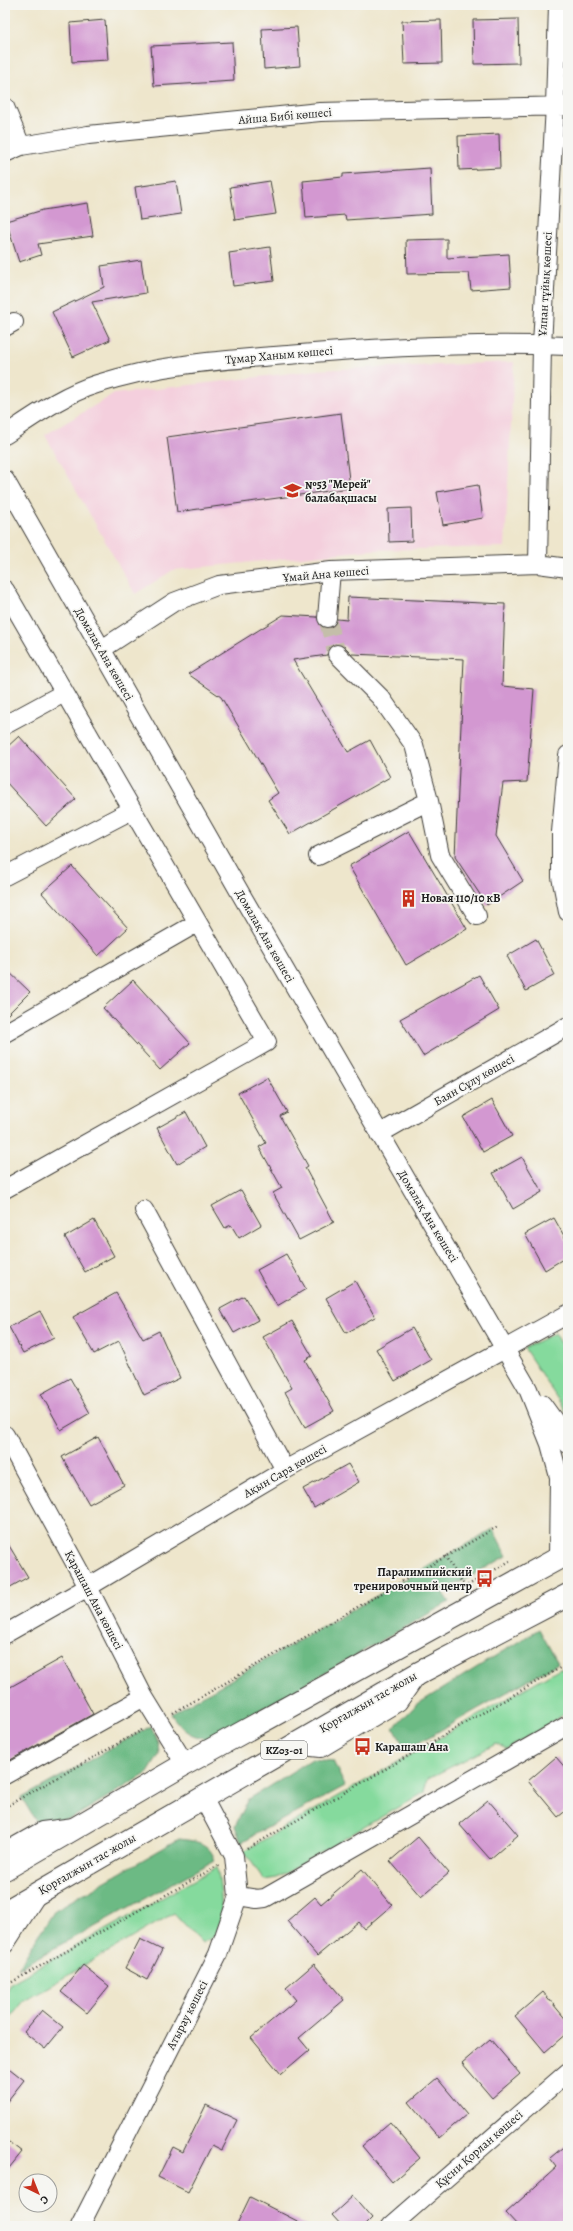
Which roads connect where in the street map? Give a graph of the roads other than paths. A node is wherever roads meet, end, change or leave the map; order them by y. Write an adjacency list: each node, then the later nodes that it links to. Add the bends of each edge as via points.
1 (558, 5): 2 (street, Ұлпан тұйық көшесі)
2 (562, 105): 4 (street, Айша Бибі көшесі, via 320,112 88,135); 5 (street, Ұлпан тұйық көшесі)
3 (5, 107): 4 (street)
4 (13, 150)
5 (542, 345): 6 (street, Тұмар Ханым көшесі); 7 (street, Тұмар Ханым көшесі, via 375,348 210,361 142,372 82,390 56,402); 9 (street, Ұлпан тұйық көшесі)
6 (568, 346)
7 (5, 435)
8 (5, 480): 14 (street, Домалақ Ана көшесі)
9 (538, 564): 10 (street, Ұмай Ана көшесі); 11 (street, Ұмай Ана көшесі)
10 (568, 568)
11 (331, 571): 13 (street); 14 (street, Ұмай Ана көшесі, via 219,585 174,602)
12 (5, 590): 16 (street)
13 (327, 618)
14 (102, 649): 28 (street, Домалақ Ана көшесі)
15 (337, 654): 19 (street, via 382,698 414,745)
16 (64, 693): 17 (street); 20 (street)
17 (5, 725)
18 (568, 755): 23 (street, via 561,832 561,869)
19 (429, 801): 21 (street); 24 (street, via 440,855)
20 (132, 810): 22 (street); 25 (street)
21 (318, 856)
22 (5, 876)
23 (568, 912)
24 (477, 916)
25 (197, 922): 27 (street); 29 (street, via 266,1042)
26 (568, 1026): 28 (street, Баян Сұлу көшесі)
27 (5, 1033)
28 (380, 1134): 32 (street, Домалақ Ана көшесі)
29 (5, 1189)
30 (144, 1210): 36 (street)
31 (568, 1314): 32 (street, Ақын Сара көшесі)
32 (506, 1349): 33 (street, Домалақ Ана көшесі); 36 (street, Ақын Сара көшесі)
33 (528, 1389): 35 (street, Домалақ Ана көшесі, via 563,1433); 37 (street, Домалақ Ана көшесі, via 550,1444 559,1477)
34 (5, 1435): 38 (street, Қарашаш Ана көшесі)
35 (568, 1444)
36 (285, 1470): 38 (street, Ақын Сара көшесі)
37 (565, 1561): 43 (main road, KZ03-01)
38 (88, 1587): 40 (street, Ақын Сара көшесі); 41 (street, Қарашаш Ана көшесі)
39 (568, 1595): 45 (main road, Қорғалжын тас жолы / KZ03-01, via 419,1673)
40 (5, 1634)
41 (144, 1697): 43 (street, Қарашаш Ана көшесі); 44 (street)
42 (568, 1725): 50 (street, via 264,1898)
43 (185, 1764): 46 (main road, KZ03-01)
44 (5, 1775)
45 (202, 1796): 49 (main road, Қорғалжын тас жолы / KZ03-01); 50 (street, Атырау көшесі, via 234,1856)
46 (77, 1827): 47 (street, via 42,1830); 48 (main road, KZ03-01)
47 (5, 1852)
48 (5, 1869)
49 (38, 1893): 51 (main road, Қорғалжын тас жолы / KZ03-01); 52 (street)
50 (238, 1896): 54 (street, Атырау көшесі, via 218,1954)
51 (5, 1912)
52 (5, 1944)
53 (568, 2072): 55 (street, Құсни Қорлан көшесі)
54 (80, 2226)
55 (390, 2226)

